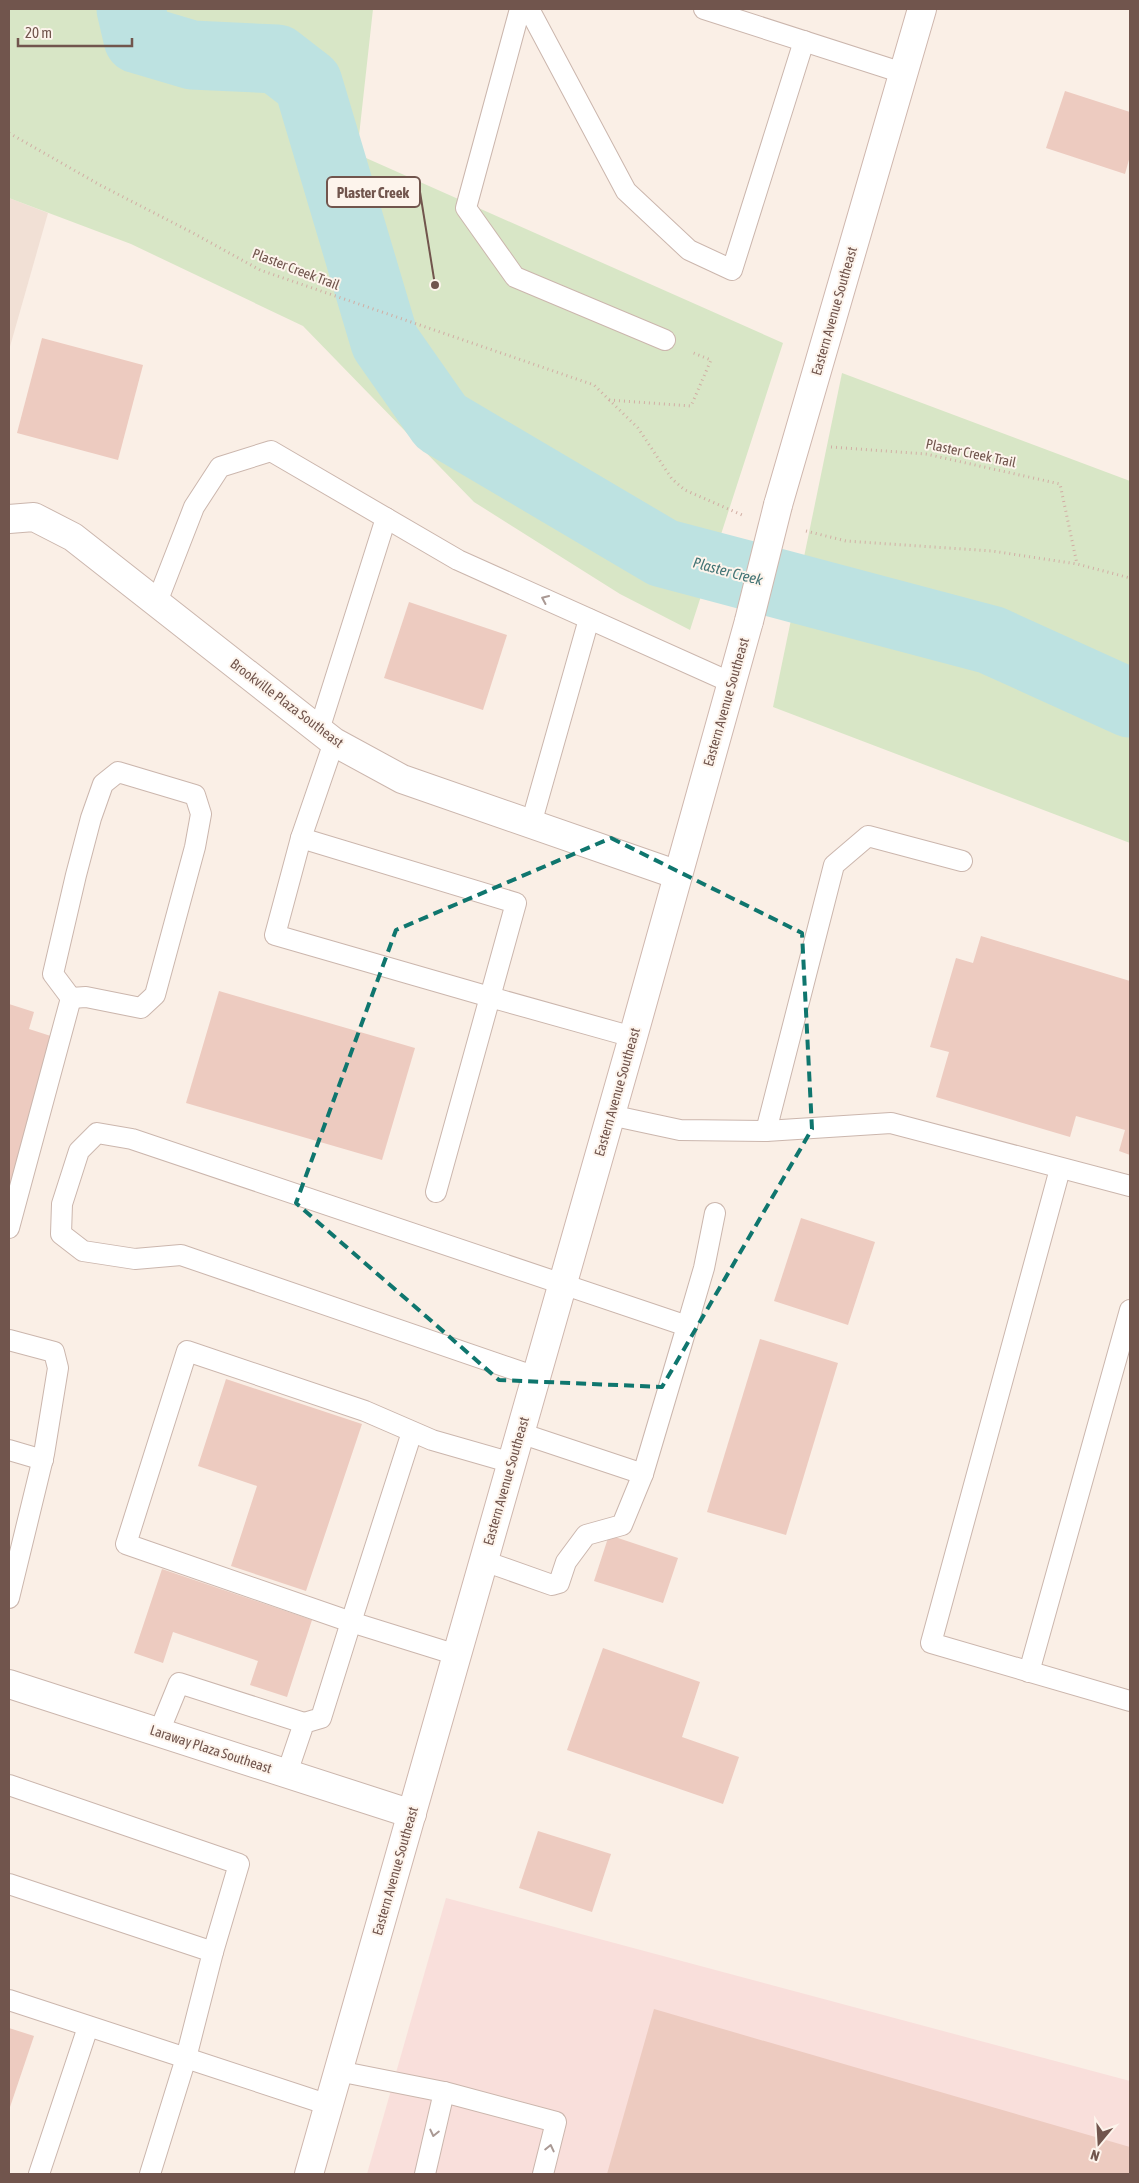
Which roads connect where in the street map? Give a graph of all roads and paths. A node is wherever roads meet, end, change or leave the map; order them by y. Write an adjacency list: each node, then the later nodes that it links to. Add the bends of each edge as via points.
1 (520, 9): 8 (lane, via 466,208 515,277)
2 (529, 9): 5 (lane, via 626,191 689,250 732,270)
3 (704, 9): 5 (lane)
4 (922, 9): 6 (main road, Eastern Avenue Southeast)
5 (804, 41): 6 (lane)
6 (903, 73): 11 (main road, Eastern Avenue Southeast)
7 (9, 133): 9 (path, Plaster Creek Trail, via 260,270)
8 (666, 340): 10 (path, via 711,360 691,406)
9 (594, 385)
10 (609, 400)
11 (795, 444): 15 (path, Plaster Creek Trail, via 926,454 1060,484); 19 (main road, Eastern Avenue Southeast, bridge)
12 (386, 518): 17 (lane, via 271,451 220,467 194,507); 18 (lane, one-way to 12, via 458,560); 20 (lane)
13 (9, 519): 17 (main road, Brookville Plaza Southeast, via 34,517 73,537)
14 (992, 551): 15 (path)
15 (1076, 564): 16 (path)
16 (1130, 578)
17 (157, 602): 20 (main road, Brookville Plaza Southeast)
18 (589, 619): 19 (lane); 21 (lane)
19 (732, 683): 24 (main road, Eastern Avenue Southeast)
20 (327, 736): 21 (main road, Brookville Plaza Southeast, via 402,779); 22 (lane)
21 (531, 824): 24 (main road, Brookville Plaza Southeast)
22 (302, 838): 25 (lane, via 516,903); 25 (lane, via 275,935)
23 (962, 861): 29 (lane, via 868,836 834,865)
24 (678, 875): 27 (main road, Eastern Avenue Southeast)
25 (490, 997): 27 (lane); 32 (lane)
26 (71, 998): 26 (lane, via 86,997 141,1008 155,995 195,847 201,814 195,795 118,772 103,784 76,875 53,974); 34 (lane)
27 (633, 1038): 28 (main road, Eastern Avenue Southeast)
28 (610, 1114): 29 (lane, via 680,1130); 35 (main road, Eastern Avenue Southeast)
29 (766, 1130): 30 (lane, via 891,1123)
30 (1060, 1169): 31 (lane); 51 (lane, via 931,1644)
31 (1130, 1186)
32 (436, 1192)
33 (716, 1213): 37 (lane)
34 (9, 1228)
35 (562, 1283): 37 (lane); 39 (main road, Eastern Avenue Southeast); 39 (lane, via 132,1139 97,1133 80,1151 62,1204 61,1234 83,1252 135,1259 181,1256)
36 (1130, 1310): 51 (lane)
37 (688, 1326): 45 (lane)
38 (9, 1340): 43 (lane, via 54,1352 58,1368)
39 (536, 1377): 41 (main road, Eastern Avenue Southeast)
40 (412, 1432): 44 (lane); 49 (lane); 49 (lane, via 365,1411 188,1351 126,1544)
41 (520, 1433): 44 (main road, Eastern Avenue Southeast); 45 (lane)
42 (9, 1450): 43 (lane)
43 (43, 1460): 47 (lane)
44 (512, 1463): 46 (main road, Eastern Avenue Southeast)
45 (643, 1474): 46 (lane, via 622,1525 586,1535 566,1562 559,1583 552,1585)
46 (484, 1561): 50 (main road, Eastern Avenue Southeast)
47 (12, 1564): 48 (lane)
48 (9, 1598)
49 (351, 1622): 50 (lane); 54 (lane, via 320,1718)
50 (457, 1655): 58 (main road, Eastern Avenue Southeast)
51 (1029, 1672): 53 (lane)
52 (9, 1684): 55 (main road, Laraway Plaza Southeast)
53 (1130, 1701)
54 (304, 1723): 55 (lane, via 179,1683); 56 (lane)
55 (159, 1732): 56 (main road, Laraway Plaza Southeast)
56 (287, 1773): 58 (main road, Laraway Plaza Southeast)
57 (9, 1785): 60 (lane, via 239,1864)
58 (412, 1814): 64 (main road, Eastern Avenue Southeast)
59 (9, 1884): 60 (lane)
60 (213, 1952): 63 (lane)
61 (9, 2000): 62 (lane)
62 (88, 2027): 63 (lane); 67 (lane)
63 (186, 2058): 66 (lane); 68 (lane)
64 (338, 2071): 65 (lane); 66 (main road, Eastern Avenue Southeast)
65 (444, 2092): 70 (lane, one-way to 70); 71 (lane, one-way to 65, via 556,2122)
66 (328, 2105): 69 (main road, Eastern Avenue Southeast)
67 (39, 2174)
68 (150, 2174)
69 (309, 2174)
70 (425, 2174)
71 (543, 2174)

